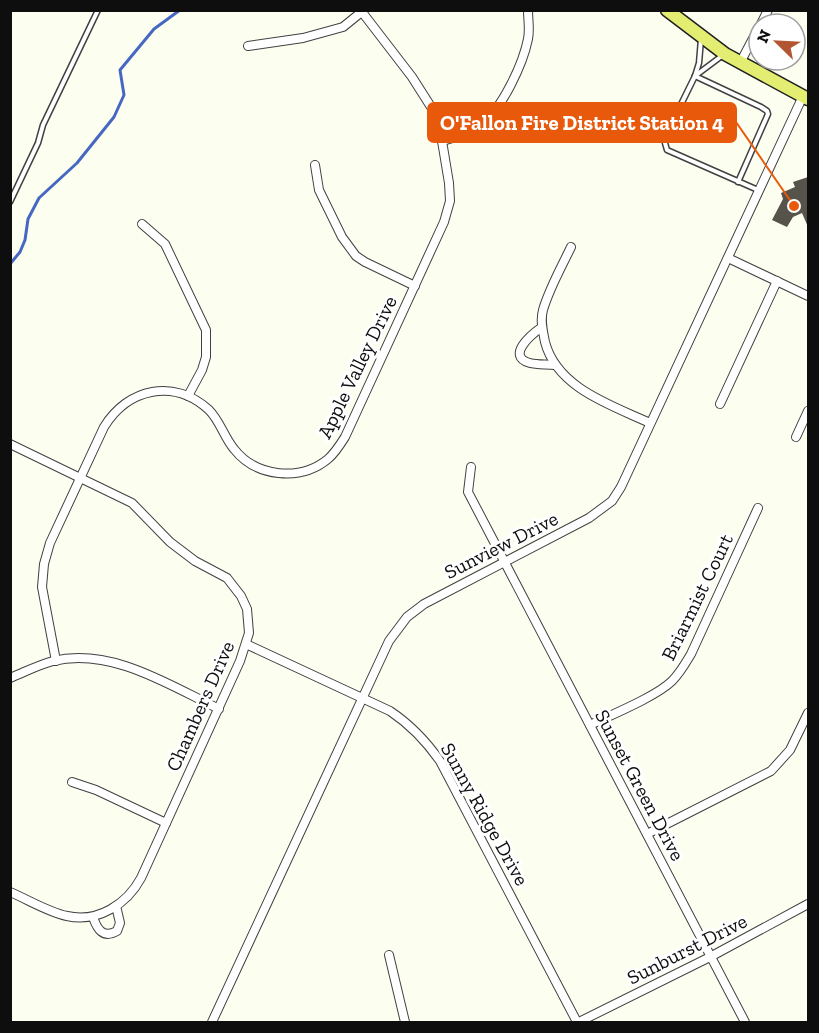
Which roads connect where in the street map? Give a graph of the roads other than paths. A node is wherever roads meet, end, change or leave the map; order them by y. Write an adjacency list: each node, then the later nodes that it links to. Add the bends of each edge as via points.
1 (98, 10): 16 (lane)
2 (528, 10): 12 (street, via 525,51 493,114 468,133)
3 (667, 10): 5 (main road)
4 (363, 11): 6 (street, via 343,27); 12 (street, Apple Valley Drive, via 424,94)
5 (701, 38): 8 (main road); 10 (lane)
6 (248, 46)
7 (747, 50): 9 (street)
8 (724, 54): 9 (main road); 10 (lane)
9 (740, 63): 11 (main road)
10 (695, 76): 14 (lane, via 767,111); 14 (lane, via 665,143 668,150)
11 (806, 98): 15 (street, Sunview Drive)
12 (442, 141): 21 (street, Apple Valley Drive, via 450,201)
13 (315, 165): 21 (street, via 319,190 356,256)
14 (738, 182): 15 (lane)
15 (758, 190): 19 (street, Sunview Drive)
16 (10, 202)
17 (142, 224): 25 (street, via 165,244 206,330 206,357)
18 (571, 247): 23 (street, via 548,298)
19 (728, 258): 20 (street); 28 (street, Sunview Drive)
20 (777, 281): 22 (street); 26 (street)
21 (415, 286): 25 (street, Apple Valley Drive, via 345,437 330,457 306,471 283,474 252,465 233,448 208,409)
22 (808, 296)
23 (542, 327): 24 (street); 24 (street, via 524,341 519,354 531,363)
24 (555, 365): 28 (street, via 594,398)
25 (188, 396): 32 (street, Apple Valley Drive, via 156,391 126,401 111,415)
26 (720, 404)
27 (808, 411): 29 (street)
28 (650, 423): 34 (street, Sunview Drive, via 612,501 590,518)
29 (796, 437)
30 (10, 444): 32 (street, Chambers Drive)
31 (471, 467): 34 (street, Sunset Green Drive, via 468,492)
32 (81, 477): 35 (street, Chambers Drive, via 132,503 170,542 227,578 247,609); 36 (street, Apple Valley Drive, via 44,564 42,587)
33 (758, 508): 41 (street, Briarmist Court, via 680,672 657,692)
34 (504, 563): 38 (street, Sunview Drive, via 424,604 407,617 389,641); 41 (street, Sunset Green Drive)
35 (246, 644): 38 (street, Sunny Ridge Drive); 39 (street, Chambers Drive)
36 (56, 661): 37 (street); 39 (street, via 85,658 123,665)
37 (10, 678)
38 (362, 697): 51 (street, Sunview Drive); 53 (street, Sunny Ridge Drive, via 402,719 440,761)
39 (219, 709): 43 (street, Chambers Drive)
40 (808, 713): 44 (street, via 790,750 771,771)
41 (590, 725): 44 (street, Sunset Green Drive)
42 (72, 782): 43 (street)
43 (166, 823): 47 (street, Chambers Drive, via 136,887)
44 (647, 834): 50 (street, Sunset Green Drive)
45 (10, 892): 48 (street, Chambers Drive, via 60,914)
46 (808, 904): 50 (street, Sunburst Drive)
47 (116, 906): 48 (street, Chambers Drive); 48 (street, via 120,922 112,934 97,930)
48 (93, 917)
49 (389, 955): 52 (street)
50 (710, 957): 53 (street, Sunburst Drive); 54 (street, Sunset Green Drive)
51 (212, 1023)
52 (405, 1023)
53 (578, 1023)
54 (745, 1023)

